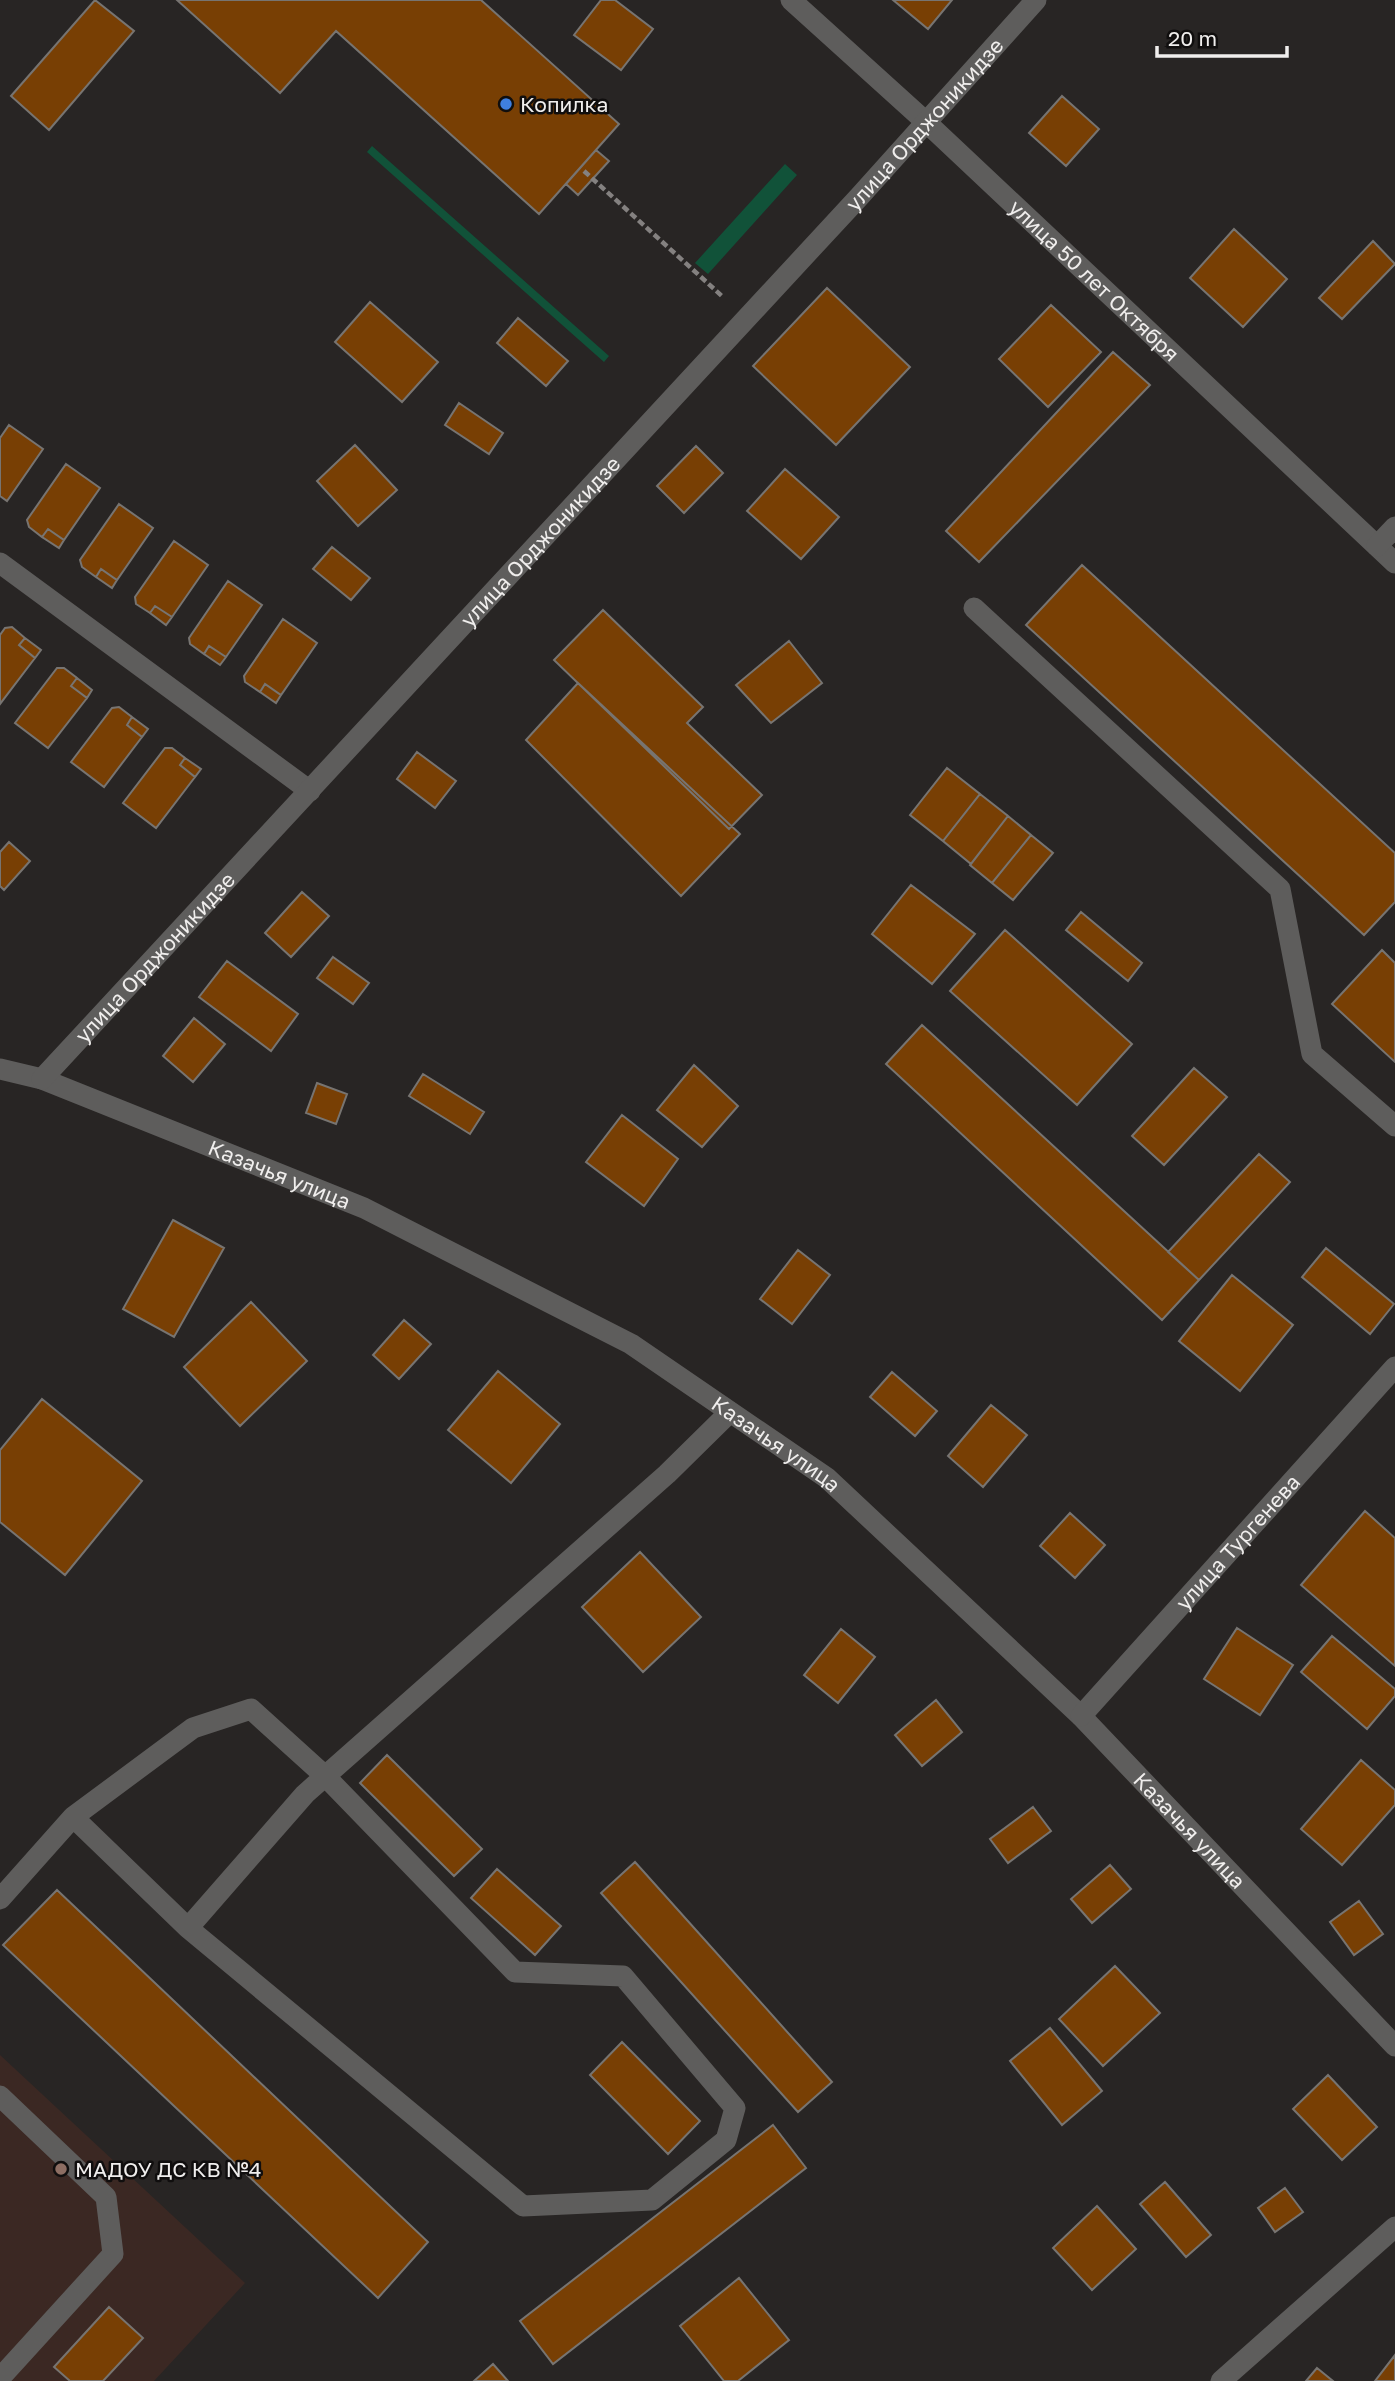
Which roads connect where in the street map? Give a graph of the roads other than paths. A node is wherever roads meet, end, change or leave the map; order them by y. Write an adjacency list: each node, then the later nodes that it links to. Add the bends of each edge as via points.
1 (791, 0): 3 (street, улица 50 лет Октября)
2 (1036, 0): 3 (street, улица Орджоникидзе)
3 (927, 124): 5 (street, улица 50 лет Октября); 9 (street, улица Орджоникидзе)
4 (1395, 527): 5 (street)
5 (1377, 546): 7 (street, улица 50 лет Октября)
6 (0, 563): 9 (street)
7 (1395, 563)
8 (974, 608): 12 (street, via 1280,889 1312,1054)
9 (310, 791): 11 (street, улица Орджоникидзе)
10 (0, 1069): 11 (street, Казачья улица)
11 (42, 1079): 14 (street, Казачья улица, via 364,1208 631,1344)
12 (1395, 1126)
13 (1395, 1367): 15 (street, улица Тургенева)
14 (730, 1412): 15 (street, Казачья улица, via 827,1478); 16 (street, via 667,1474)
15 (1081, 1716): 20 (street, Казачья улица)
16 (325, 1776): 17 (street, via 251,1709 193,1728); 19 (street); 19 (street, via 515,1972 623,1976 735,2108 726,2140 652,2200 523,2206)
17 (73, 1817): 18 (street); 19 (street)
18 (0, 1899)
19 (188, 1928)
20 (1395, 2046)
21 (0, 2096): 23 (street, via 106,2197 113,2254)
22 (1395, 2227): 24 (street)
23 (0, 2378)
24 (1221, 2381)

